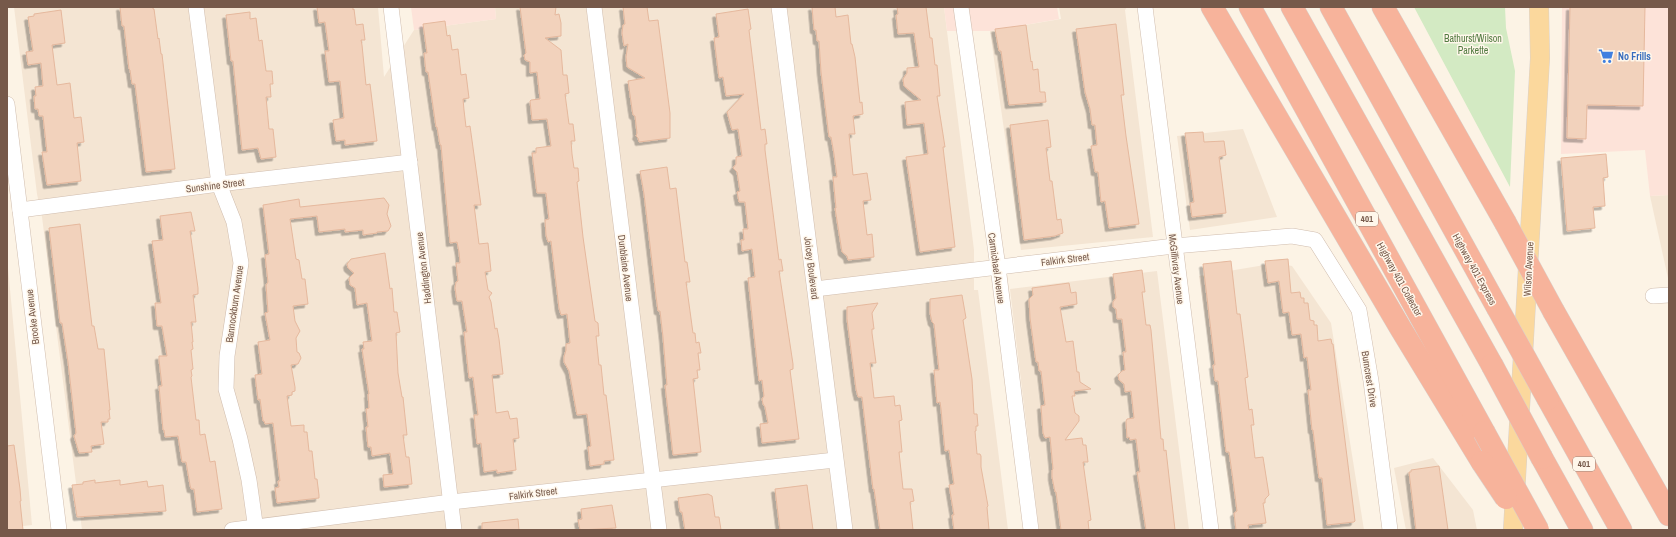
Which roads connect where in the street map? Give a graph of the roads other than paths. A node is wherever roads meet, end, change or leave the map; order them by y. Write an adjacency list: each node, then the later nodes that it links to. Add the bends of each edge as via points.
1 (196, 7): 15 (street, Bannockburn Avenue)
2 (391, 7): 14 (street, Haddington Avenue)
3 (594, 7): 24 (street, Dunblaine Avenue)
4 (779, 7): 20 (street, Joicey Boulevard)
5 (961, 7): 19 (street, Carmichael Avenue)
6 (1146, 7): 18 (street, McGillivray Avenue)
7 (1212, 7): 37 (highway, bridge, via 1401,330 1482,462)
8 (1250, 7): 38 (highway, Highway 401 Collector / 401, bridge)
9 (1292, 7): 39 (highway, bridge)
10 (1330, 7): 40 (highway, Highway 401 Express / 401, bridge)
11 (1383, 7): 26 (highway, bridge)
12 (1539, 7): 36 (main road, Wilson Avenue, via 1540,58)
13 (7, 104): 16 (street, Brooke Avenue)
14 (410, 162): 15 (street, Sunshine Street); 25 (street, Haddington Avenue)
15 (219, 184): 16 (street, Sunshine Street); 27 (street, Bannockburn Avenue, via 234,222 241,263 227,356 226,389 242,446)
16 (20, 210): 28 (street, Brooke Avenue)
17 (1315, 240): 18 (street, Falkirk Street, via 1292,236); 35 (street, Burncrest Drive, via 1359,310)
18 (1174, 246): 19 (street, Falkirk Street); 34 (street, McGillivray Avenue)
19 (998, 267): 20 (street, Falkirk Street); 33 (street, Carmichael Avenue)
20 (815, 289): 23 (street, Joicey Boulevard)
21 (1669, 294): 22 (street)
22 (1652, 296)
23 (835, 460): 24 (street, Falkirk Street); 32 (street, Joicey Boulevard)
24 (652, 479): 25 (street, Falkirk Street); 31 (street, Dunblaine Avenue)
25 (451, 502): 27 (street, Falkirk Street); 30 (street, Haddington Avenue)
26 (1669, 515)
27 (255, 528): 29 (street, Falkirk Street)
28 (59, 530)
29 (232, 530)
30 (454, 530)
31 (659, 530)
32 (845, 530)
33 (1031, 530)
34 (1211, 530)
35 (1390, 530)
36 (1513, 530)
37 (1528, 530)
38 (1538, 530)
39 (1582, 530)
40 (1621, 530)

